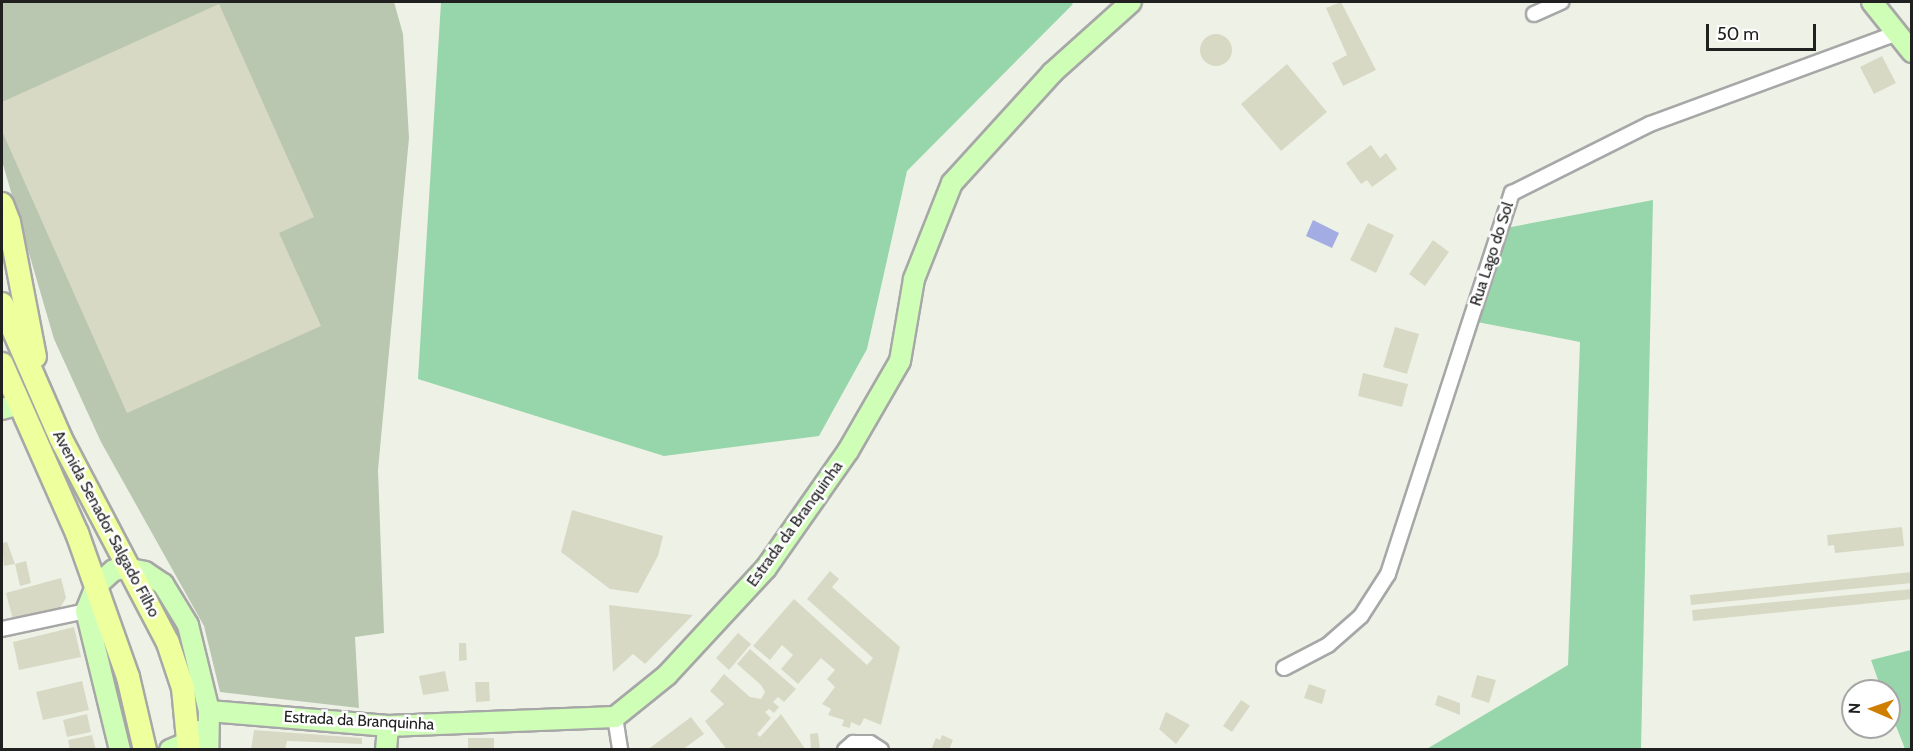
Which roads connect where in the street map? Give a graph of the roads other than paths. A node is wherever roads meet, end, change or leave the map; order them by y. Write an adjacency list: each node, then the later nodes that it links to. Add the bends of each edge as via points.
1 (1131, 2): 18 (main road, Estrada da Branquinha, via 1052,73 952,183 914,279 900,361 848,451 766,568 667,675)
2 (1561, 2): 4 (street)
3 (1872, 2): 5 (main road)
4 (1534, 14)
5 (1897, 33): 6 (main road); 15 (street, Rua Lago do Sol, via 1650,123 1512,193 1388,574 1361,616 1328,645)
6 (1911, 52)
7 (2, 204): 10 (main road, via 9,222)
8 (2, 304): 10 (main road, Avenida Senador Salgado Filho)
9 (2, 364): 11 (main road, Avenida Senador Salgado Filho)
10 (42, 397): 12 (main road, Avenida Senador Salgado Filho)
11 (11, 407): 13 (main road, Avenida Senador Salgado Filho, via 77,533)
12 (138, 570): 13 (main road, via 114,570); 16 (main road, Avenida Senador Salgado Filho, via 166,587 182,611 196,650); 20 (main road, Avenida Senador Salgado Filho, via 179,673)
13 (90, 598): 14 (street); 17 (main road, Avenida Senador Salgado Filho); 22 (main road, Avenida Senador Salgado Filho, via 128,677)
14 (2, 629)
15 (1284, 668)
16 (209, 711): 19 (main road, Estrada da Branquinha); 20 (main road)
17 (113, 717): 21 (main road, Avenida Senador Salgado Filho); 22 (main road, via 126,737)
18 (615, 717): 19 (main road, Estrada da Branquinha); 24 (street)
19 (388, 726): 23 (main road)
20 (189, 747)
21 (120, 750)
22 (145, 750)
23 (386, 750)
24 (620, 750)
25 (845, 750): 26 (street, via 853,743 870,743)
26 (880, 750)

